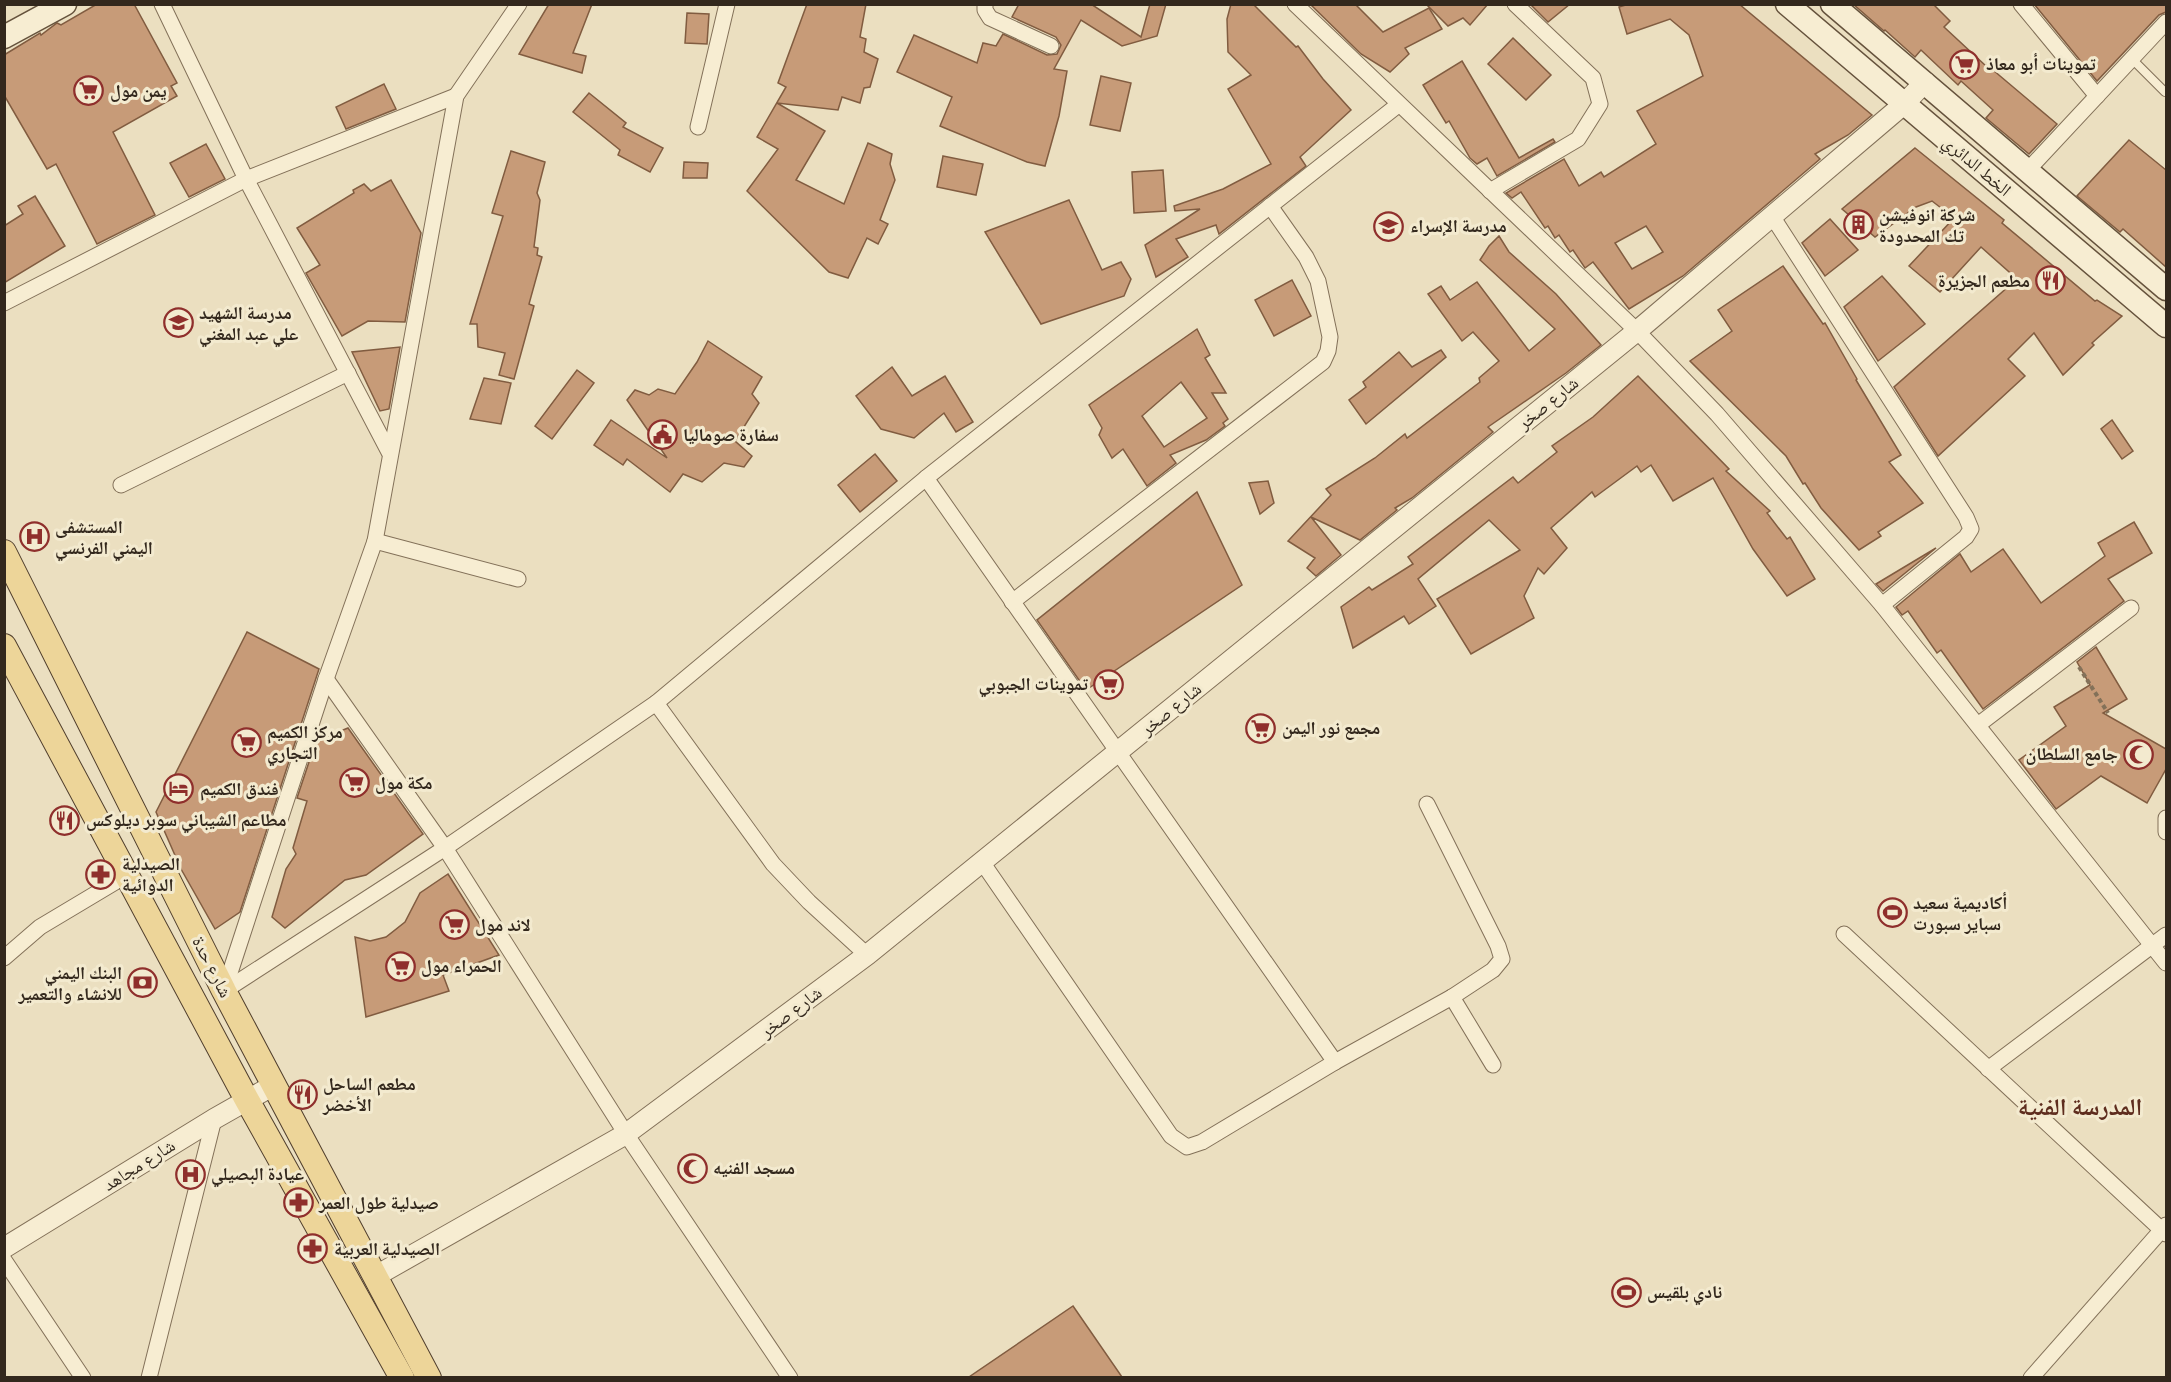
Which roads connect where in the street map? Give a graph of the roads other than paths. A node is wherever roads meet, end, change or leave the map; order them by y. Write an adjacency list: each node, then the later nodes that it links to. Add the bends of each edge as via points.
1 (65, 4): 12 (main road)
2 (162, 4): 23 (street)
3 (519, 4): 17 (street)
4 (727, 4): 21 (street)
5 (985, 4): 13 (street, via 990,18)
6 (1295, 4): 20 (street)
7 (1515, 4): 24 (street, via 1593,78 1600,104 1578,139)
8 (1787, 4): 19 (main road, الخط الدائري)
9 (1832, 4): 15 (main road, الخط الدائري)
10 (2021, 4): 18 (street)
11 (2166, 22): 14 (street)
12 (4, 36)
13 (1051, 46)
14 (2132, 59): 16 (lane); 18 (street)
15 (1925, 82): 19 (street, شارع صخر); 22 (main road, الخط الدائري)
16 (2164, 92)
17 (456, 96): 23 (street); 32 (street)
18 (2097, 96): 22 (street)
19 (1904, 104): 26 (street, شارع صخر); 29 (main road, الخط الدائري)
20 (1398, 105): 24 (street); 25 (street)
21 (698, 127)
22 (2027, 171): 27 (main road, الخط الدائري)
23 (246, 179): 28 (street); 31 (street)
24 (1490, 191): 30 (street)
25 (1270, 206): 33 (street); 38 (street, via 1318,281 1330,338 1323,362)
26 (1772, 216): 30 (street, شارع صخر); 39 (street, via 1971,529)
27 (2166, 289)
28 (4, 303)
29 (2166, 326)
30 (1637, 330): 39 (street, via 1717,414); 45 (street, شارع صخر)
31 (348, 373): 32 (street); 34 (street)
32 (389, 452): 35 (street)
33 (926, 478): 38 (street); 43 (street)
34 (121, 485)
35 (375, 541): 37 (street); 42 (street)
36 (4, 552): 58 (main road, شارع حدة)
37 (518, 579)
38 (1012, 602): 45 (street)
39 (1882, 605): 44 (street)
40 (2131, 608): 44 (street)
41 (4, 646): 51 (main road, شارع حدة)
42 (327, 679): 49 (street); 58 (street)
43 (656, 703): 49 (street); 55 (street, via 773,864)
44 (1978, 725): 54 (street)
45 (1118, 752): 50 (street, شارع صخر); 60 (street)
46 (1427, 804): 59 (street, via 1502,959)
47 (2166, 818): 48 (street)
48 (2166, 832)
49 (445, 848): 58 (street); 66 (street)
50 (982, 862): 55 (street, شارع صخر); 60 (street, via 1171,1136 1187,1147 1202,1142)
51 (127, 875): 56 (street, via 40,927); 64 (main road, شارع حدة)
52 (1844, 934): 62 (street)
53 (2166, 935): 54 (street)
54 (2152, 947): 57 (street); 62 (street)
55 (867, 955): 66 (street, شارع صخر)
56 (4, 958)
57 (2166, 963)
58 (224, 991): 63 (main road, شارع حدة)
59 (1452, 997): 60 (street); 61 (street)
60 (1335, 1062)
61 (1492, 1065)
62 (1988, 1069): 67 (street)
63 (274, 1085): 64 (street, شارع مجاهد); 70 (main road, شارع حدة)
64 (247, 1100): 65 (street, شارع مجاهد); 73 (main road, شارع حدة)
65 (214, 1119): 68 (street, شارع مجاهد); 72 (street)
66 (626, 1134): 70 (street, شارع صخر); 75 (street)
67 (2165, 1229): 76 (street)
68 (4, 1248)
69 (4, 1260): 71 (street)
70 (374, 1277): 74 (main road, شارع حدة)
71 (83, 1377)
72 (149, 1377)
73 (402, 1377)
74 (429, 1377)
75 (790, 1377)
76 (2031, 1377)

